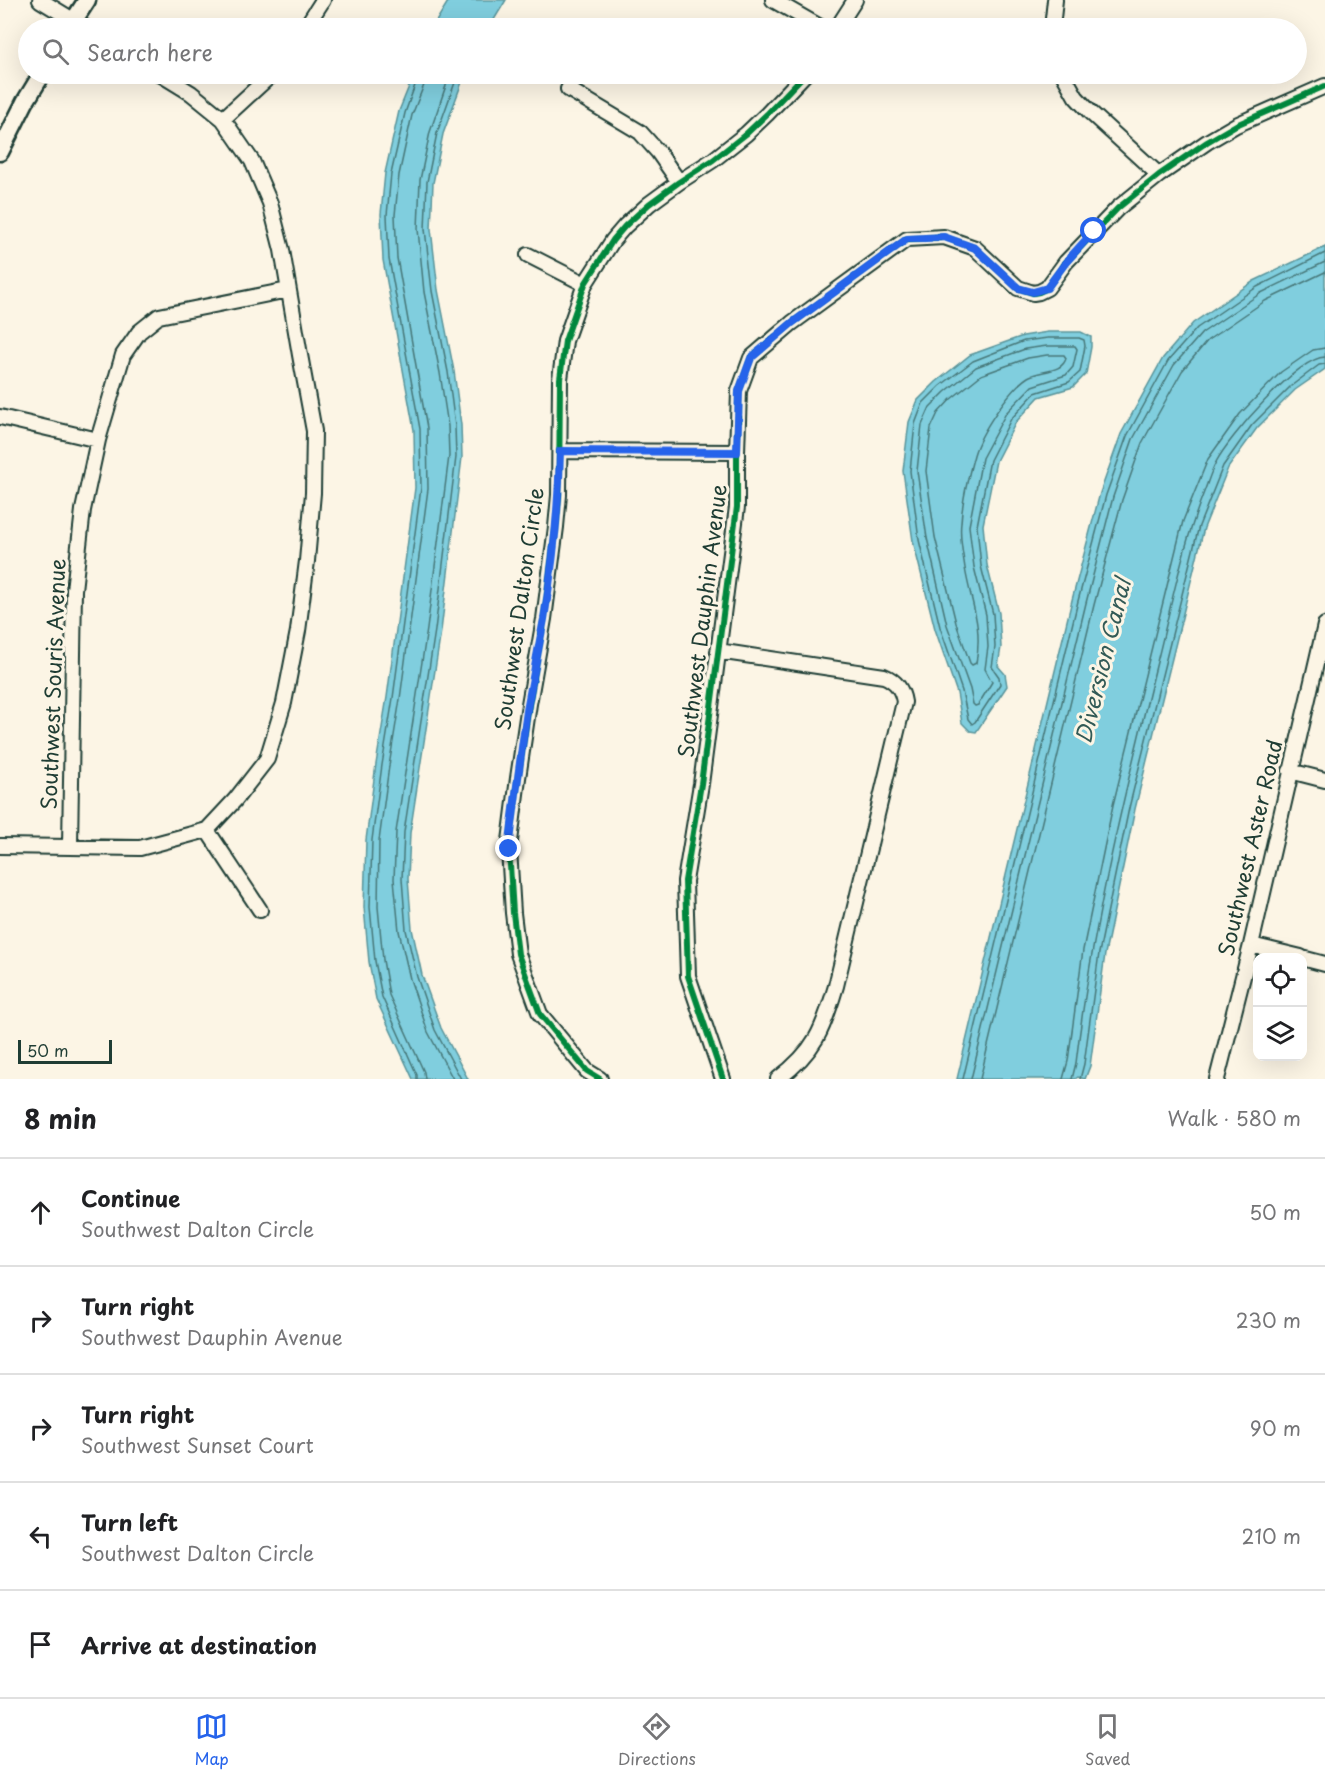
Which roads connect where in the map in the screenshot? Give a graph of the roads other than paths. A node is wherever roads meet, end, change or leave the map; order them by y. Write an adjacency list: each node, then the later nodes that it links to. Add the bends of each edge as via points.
1 (39, 0): 7 (street)
2 (87, 0): 8 (street)
3 (323, 0): 9 (street)
4 (773, 0): 10 (street)
5 (855, 0): 11 (street)
6 (1055, 0): 12 (street)
7 (65, 18)
8 (79, 18)
9 (311, 18)
10 (804, 18)
11 (843, 18)
12 (1053, 18)
13 (36, 84): 21 (street)
14 (176, 84): 20 (street)
15 (261, 84): 20 (street)
16 (796, 84): 23 (street, Southwest Dalton Circle, via 746,134)
17 (1068, 84): 22 (street, via 1089,112)
18 (1325, 86): 22 (street, via 1236,125)
19 (568, 89): 23 (street, via 640,132)
20 (223, 119): 26 (street, via 252,161 270,203)
21 (0, 152)
22 (1159, 175): 30 (street, Southwest Dauphin Avenue, via 1094,231 1047,288 1033,292 1018,288 975,248 944,237 907,239 751,358 739,391)
23 (679, 182): 25 (street, Southwest Dalton Circle, via 625,226)
24 (528, 255): 25 (street)
25 (585, 284): 29 (street, Southwest Dalton Circle, via 561,359)
26 (288, 290): 28 (street, Southwest Souris Avenue, via 159,316 139,332 123,355); 35 (street, via 314,431 313,494 298,631 284,703 267,759)
27 (0, 417): 28 (street)
28 (98, 440): 37 (street, Southwest Souris Avenue, via 83,510 74,590)
29 (560, 451): 30 (street); 43 (street, Southwest Dalton Circle, via 556,527 509,849 513,913 518,954 540,1014 586,1071)
30 (737, 452): 32 (street, Southwest Dauphin Avenue, via 737,507)
31 (1325, 625): 33 (street, Southwest Aster Road)
32 (718, 651): 44 (street, Southwest Dauphin Avenue, via 685,881 688,976); 45 (street, via 884,676 901,690 904,702 828,1015 813,1044)
33 (1290, 771): 34 (street); 39 (street, Southwest Aster Road)
34 (1325, 780)
35 (207, 831): 37 (street, via 140,848); 38 (street)
36 (0, 846): 37 (street)
37 (70, 846)
38 (260, 910)
39 (1251, 945): 40 (street); 46 (street, Southwest Aster Road)
40 (1282, 953)
41 (1307, 959): 42 (street)
42 (1325, 964)
43 (600, 1079)
44 (723, 1079)
45 (778, 1079)
46 (1217, 1079)

